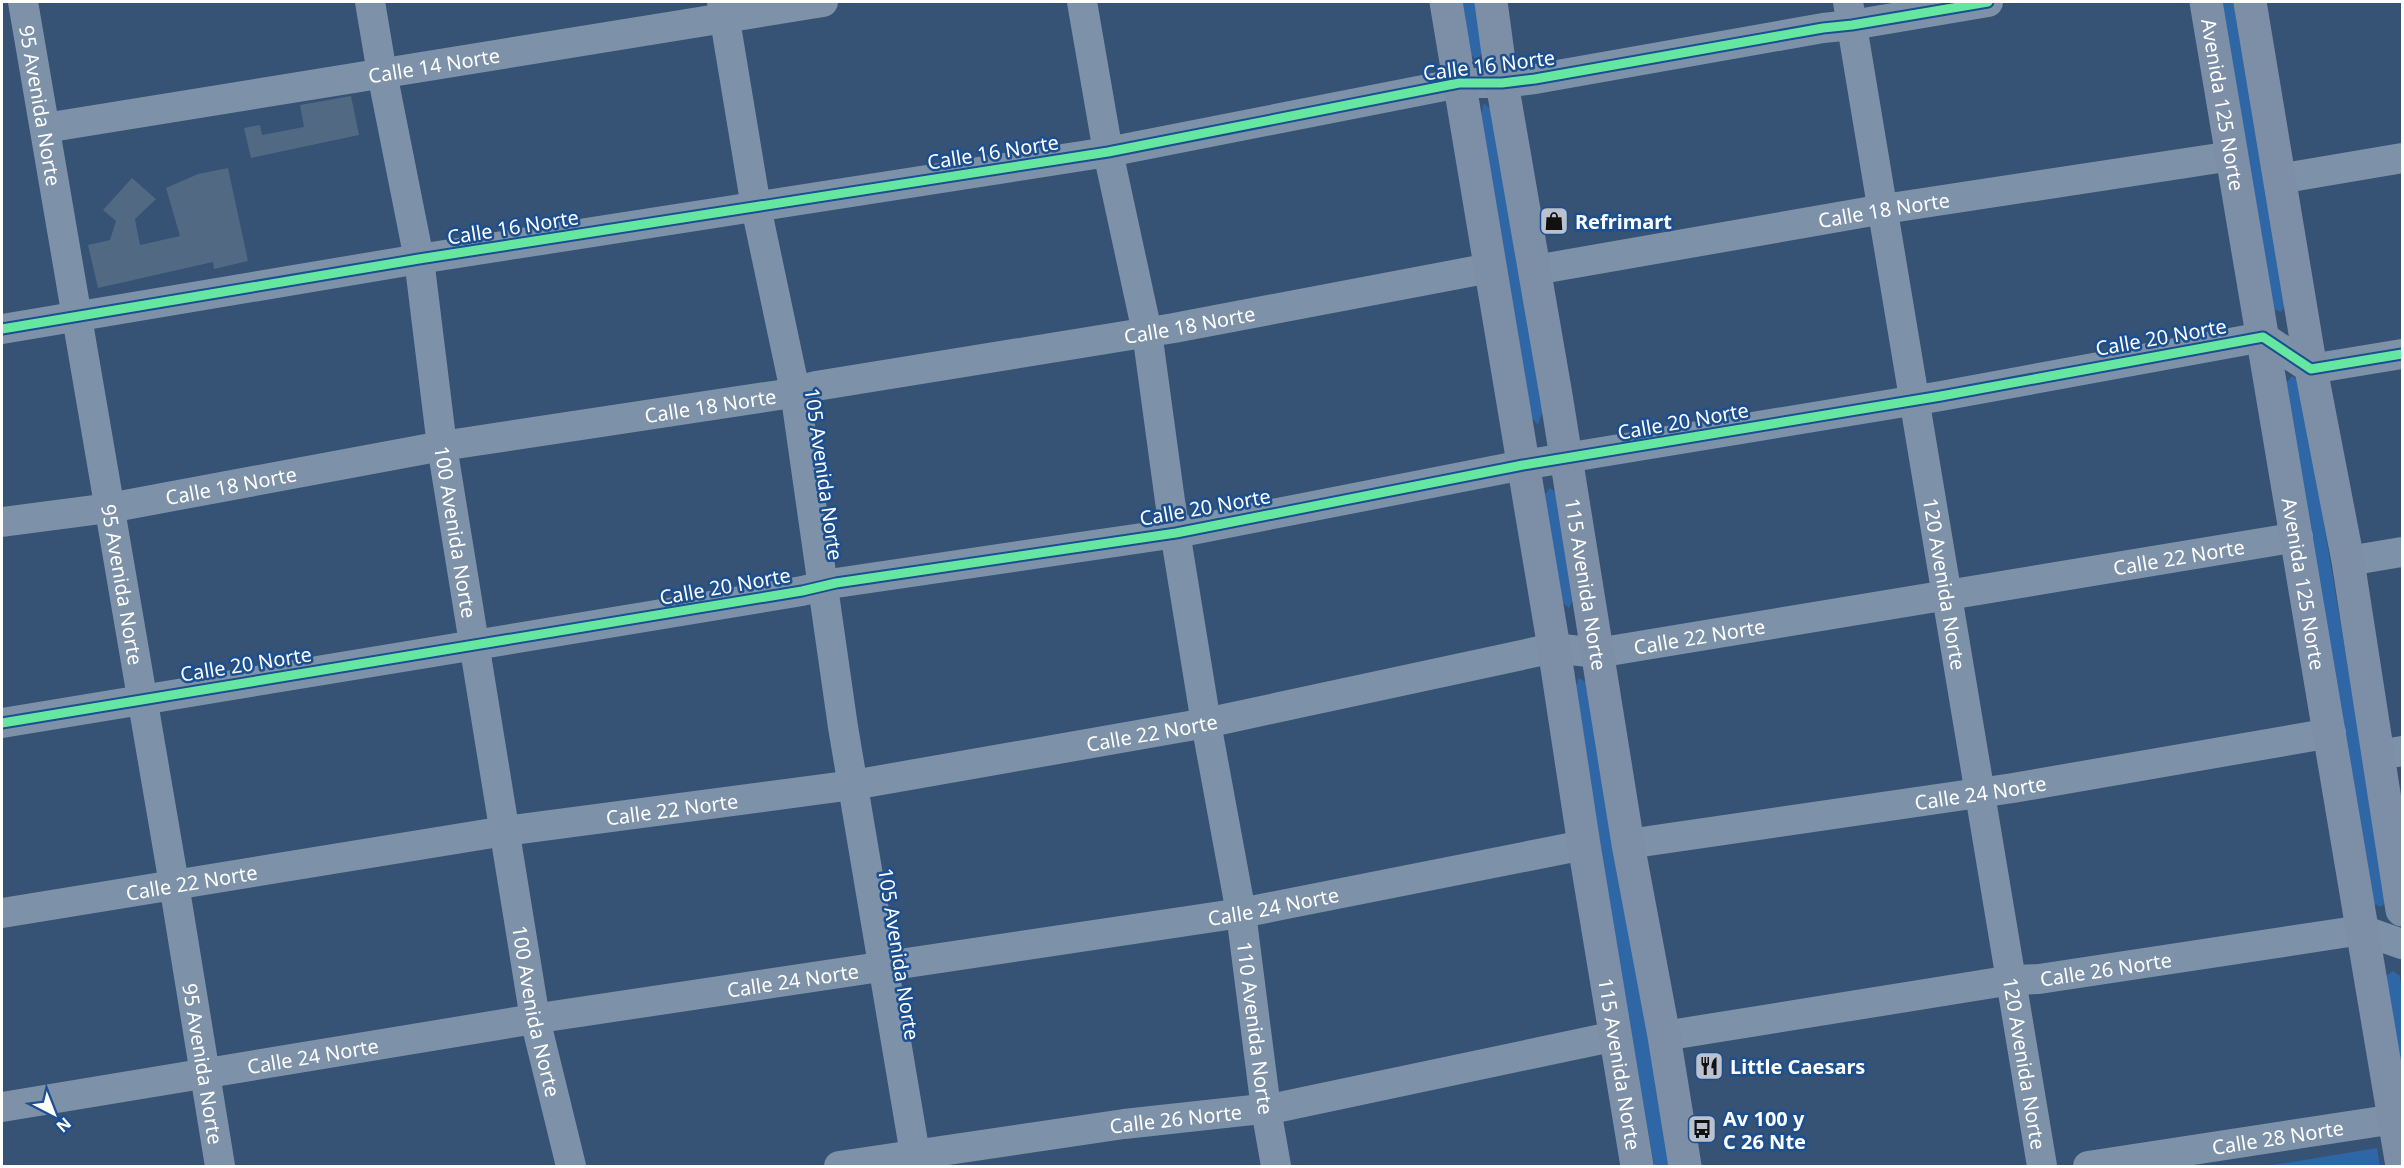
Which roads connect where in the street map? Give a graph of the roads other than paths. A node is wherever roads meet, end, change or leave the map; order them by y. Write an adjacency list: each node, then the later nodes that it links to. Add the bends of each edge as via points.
1 (23, 2): 15 (street, 95 Avenida Norte)
2 (370, 2): 12 (street, 100 Avenida Norte)
3 (823, 2): 10 (street, Calle 14 Norte)
4 (1082, 2): 16 (street, 110 Avenida Norte)
5 (1446, 2): 13 (main road, 115 Avenida Norte)
6 (1491, 2): 14 (main road, 115 Avenida Norte)
7 (1988, 2): 11 (street, Calle 16 Norte)
8 (2206, 2): 17 (main road, Avenida 125 Norte)
9 (2250, 2): 19 (main road)
10 (723, 9): 12 (street, Calle 14 Norte); 20 (street, 105 Avenida Norte)
11 (1850, 13): 14 (street, Calle 16 Norte, via 1823,28); 21 (street, 120 Avenida Norte)
12 (382, 73): 15 (street, Calle 14 Norte); 22 (street, 100 Avenida Norte)
13 (1459, 83): 14 (street, Calle 16 Norte); 16 (street, Calle 16 Norte); 23 (main road, 115 Avenida Norte)
14 (1502, 83): 24 (main road, 115 Avenida Norte)
15 (45, 129): 25 (street, 95 Avenida Norte)
16 (1108, 152): 20 (street, Calle 16 Norte); 27 (street, 110 Avenida Norte)
17 (2232, 156): 21 (street, Calle 18 Norte); 28 (main road, Avenida 125 Norte)
18 (2403, 158): 19 (street)
19 (2279, 179): 30 (main road)
20 (756, 207): 22 (street, Calle 16 Norte); 31 (street, 105 Avenida Norte)
21 (1884, 209): 24 (street, Calle 18 Norte); 32 (street, 120 Avenida Norte)
22 (419, 259): 25 (street, Calle 16 Norte); 33 (street, 100 Avenida Norte)
23 (1490, 268): 27 (street, Calle 18 Norte); 35 (main road, 115 Avenida Norte)
24 (1535, 270): 34 (main road, 115 Avenida Norte)
25 (77, 317): 26 (street, Calle 16 Norte); 36 (street, 95 Avenida Norte)
26 (2, 329)
27 (1147, 332): 31 (street, Calle 18 Norte); 38 (street, 110 Avenida Norte)
28 (2263, 337): 30 (street); 32 (street, Calle 20 Norte); 39 (main road, Avenida 125 Norte)
29 (2403, 354): 30 (street)
30 (2311, 369): 41 (main road)
31 (795, 391): 33 (street, Calle 18 Norte); 42 (street, 105 Avenida Norte)
32 (1915, 398): 34 (street, Calle 20 Norte); 43 (street, 120 Avenida Norte)
33 (442, 446): 36 (street, Calle 18 Norte); 44 (street, 100 Avenida Norte)
34 (1567, 459): 35 (street, Calle 20 Norte); 46 (main road, 115 Avenida Norte)
35 (1523, 465): 38 (street, Calle 20 Norte); 45 (main road, 115 Avenida Norte)
36 (108, 508): 37 (street, Calle 18 Norte); 47 (street, 95 Avenida Norte)
37 (2, 522)
38 (1176, 533): 42 (street, Calle 20 Norte); 49 (street, 110 Avenida Norte)
39 (2298, 537): 43 (street, Calle 22 Norte); 50 (main road, Avenida 125 Norte)
40 (2403, 552): 41 (street)
41 (2348, 561): 51 (main road)
42 (822, 586): 44 (street, Calle 20 Norte); 52 (street, 105 Avenida Norte)
43 (1947, 595): 46 (street, Calle 22 Norte); 53 (street, 120 Avenida Norte)
44 (474, 646): 47 (street, Calle 20 Norte); 54 (street, 100 Avenida Norte)
45 (1554, 648): 46 (street, Calle 22 Norte); 49 (street, Calle 22 Norte); 56 (main road, 115 Avenida Norte)
46 (1597, 653): 55 (main road, 115 Avenida Norte)
47 (142, 699): 48 (street, Calle 20 Norte); 57 (street, 95 Avenida Norte)
48 (2, 723)
49 (1206, 723): 52 (street, Calle 22 Norte); 60 (street, 110 Avenida Norte)
50 (2331, 733): 53 (street, Calle 24 Norte); 61 (main road, Avenida 125 Norte)
51 (2391, 753): 58 (main road)
52 (853, 785): 54 (street, Calle 22 Norte); 63 (street, 105 Avenida Norte)
53 (1981, 792): 55 (street, Calle 24 Norte); 64 (street, 120 Avenida Norte)
54 (505, 831): 57 (street, Calle 22 Norte); 65 (street, 100 Avenida Norte)
55 (1628, 844): 67 (main road, 115 Avenida Norte)
56 (1584, 845): 60 (street, Calle 24 Norte); 66 (main road, 115 Avenida Norte)
57 (174, 884): 59 (street, Calle 22 Norte); 68 (street, 95 Avenida Norte)
58 (2403, 910)
59 (2, 912)
60 (1240, 913): 63 (street, Calle 24 Norte); 70 (street, 110 Avenida Norte)
61 (2362, 930): 62 (street, Calle 26 Norte); 64 (street, Calle 26 Norte); 71 (main road, Avenida 125 Norte)
62 (2403, 944)
63 (883, 966): 65 (street, Calle 24 Norte); 72 (street, 105 Avenida Norte)
64 (2012, 980): 67 (street, Calle 26 Norte); 79 (street, 120 Avenida Norte)
65 (535, 1019): 68 (street, Calle 24 Norte); 74 (street, 100 Avenida Norte)
66 (1616, 1036): 70 (street, Calle 26 Norte); 77 (main road, 115 Avenida Norte)
67 (1664, 1036): 78 (main road, 115 Avenida Norte)
68 (205, 1072): 69 (street, Calle 24 Norte); 73 (street, 95 Avenida Norte)
69 (2, 1107)
70 (1266, 1109): 72 (street, Calle 26 Norte, via 1124,1124); 76 (street, 110 Avenida Norte)
71 (2395, 1119): 80 (street, Calle 28 Norte); 81 (main road, Avenida 125 Norte)
72 (915, 1161): 75 (street, Calle 26 Norte)
73 (220, 1167)
74 (571, 1167)
75 (840, 1167)
76 (1276, 1167)
77 (1637, 1167)
78 (1685, 1167)
79 (2042, 1167)
80 (2088, 1167)
81 (2402, 1167)

